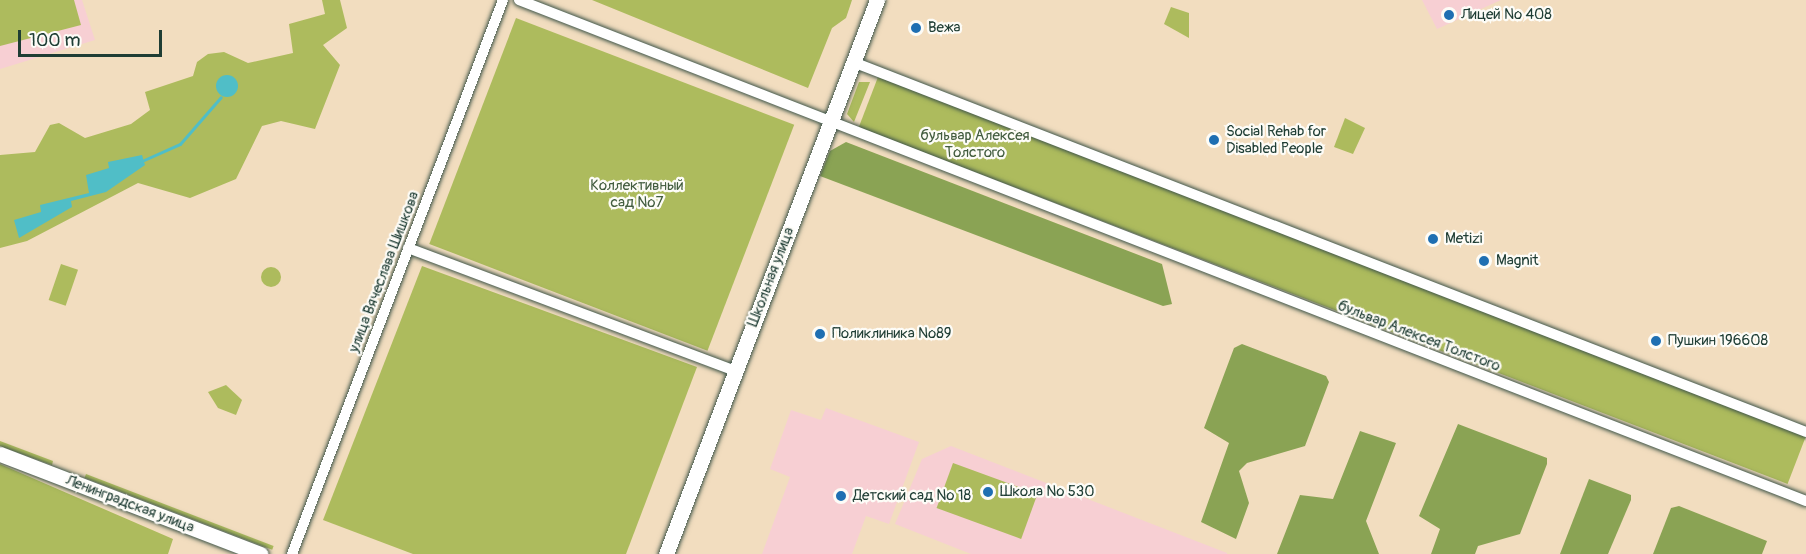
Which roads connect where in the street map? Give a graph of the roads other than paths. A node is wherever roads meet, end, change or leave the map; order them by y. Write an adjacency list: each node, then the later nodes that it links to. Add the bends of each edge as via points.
1 (503, 0): 6 (street, улица Вячеслава Шишкова)
2 (519, 0): 5 (street, бульвар Алексея Толстого)
3 (877, 0): 4 (street, Школьная улица)
4 (853, 62): 5 (street, Школьная улица); 8 (street)
5 (828, 124): 7 (street, Школьная улица); 10 (street, бульвар Алексея Толстого)
6 (408, 248): 7 (street); 12 (street, улица Вячеслава Шишкова)
7 (735, 371): 13 (street, Школьная улица)
8 (1806, 432)
9 (0, 454): 11 (street, Ленинградская улица)
10 (1806, 501)
11 (260, 554)
12 (292, 554)
13 (666, 554)

